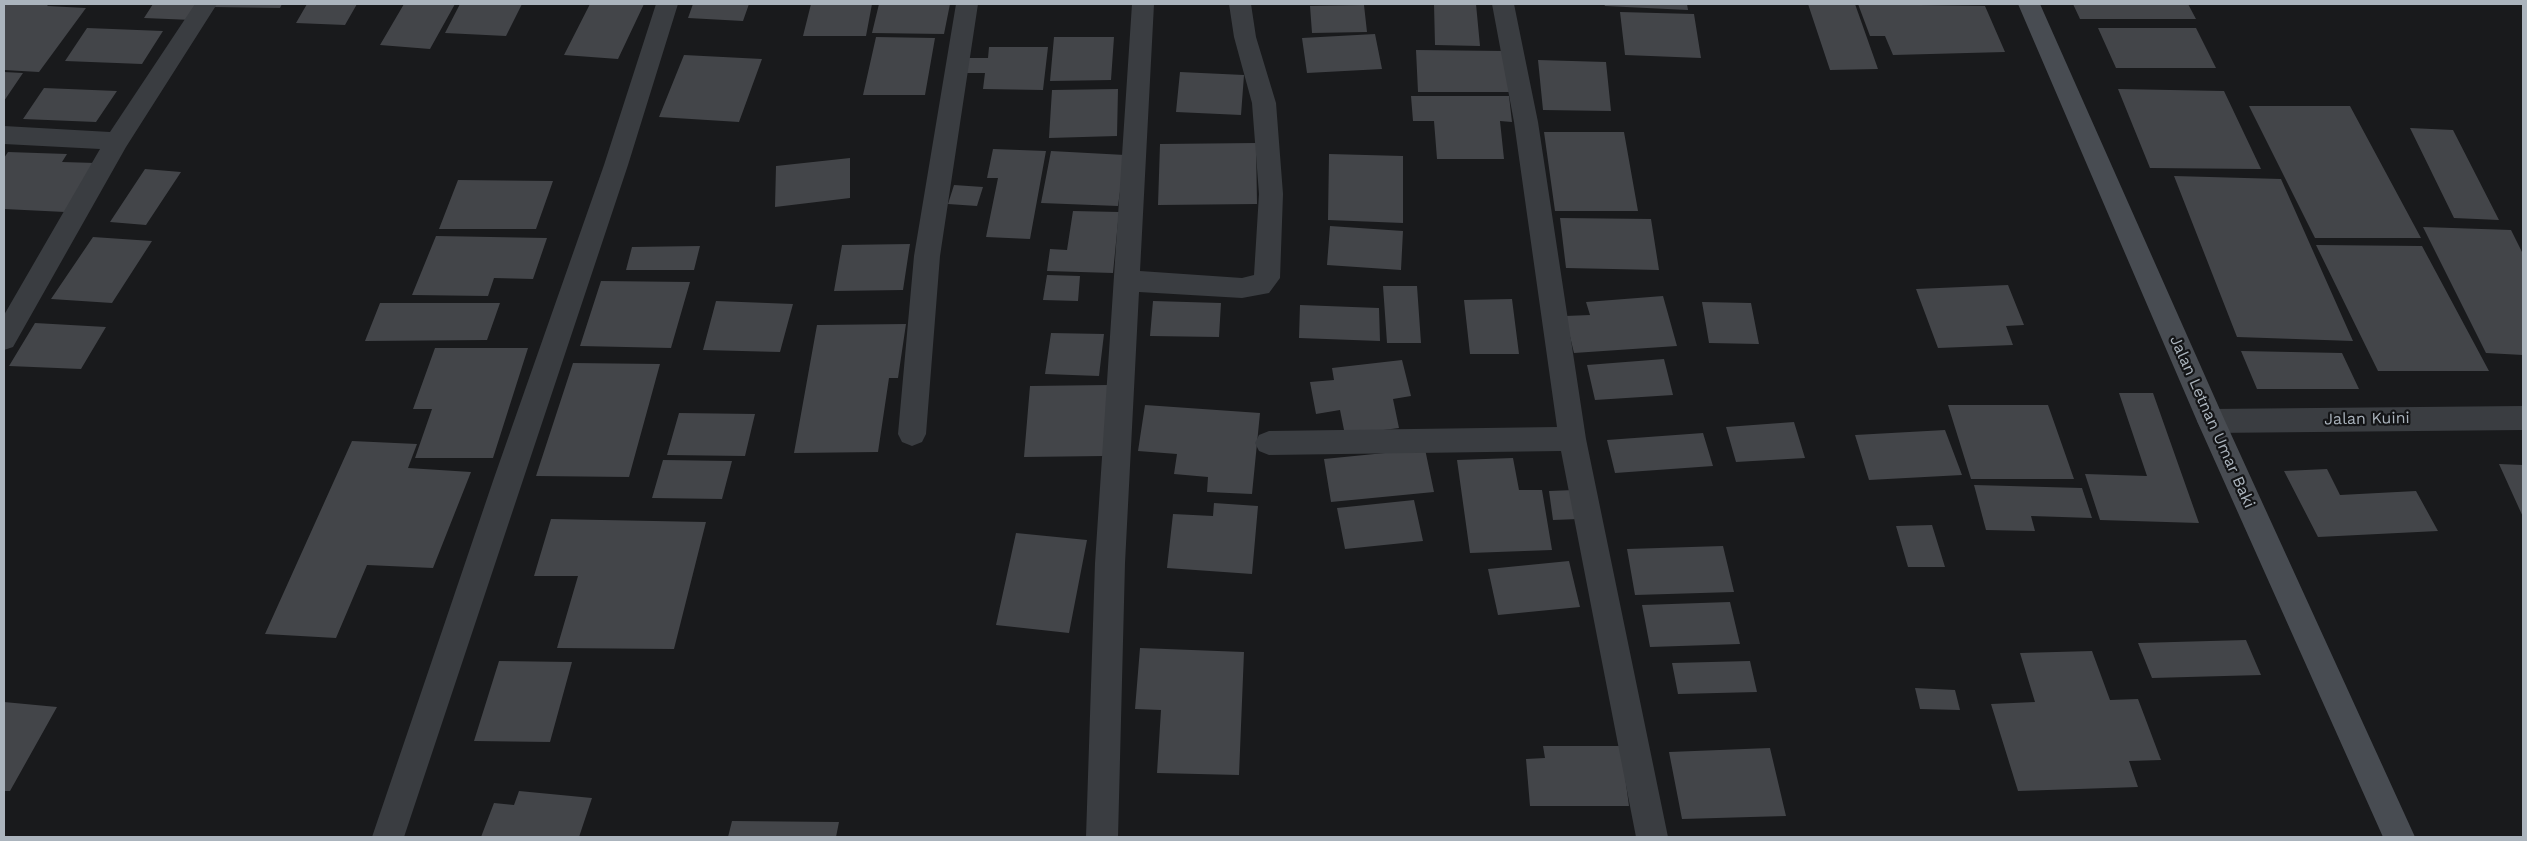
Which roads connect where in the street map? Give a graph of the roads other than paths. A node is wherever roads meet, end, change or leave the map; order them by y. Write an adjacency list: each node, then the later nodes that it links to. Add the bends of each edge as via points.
1 (206, 4): 9 (street)
2 (667, 4): 17 (street, via 616,165)
3 (967, 4): 14 (street, via 927,256)
4 (1143, 4): 10 (street)
5 (1240, 4): 10 (street, via 1245,37 1264,103 1271,194 1267,278 1260,286 1242,288)
6 (1503, 4): 15 (street, via 1526,122)
7 (2029, 4): 13 (street, Jalan Letnan Umar Baki)
8 (4, 135): 9 (street)
9 (117, 141): 11 (street)
10 (1126, 281): 18 (street, via 1110,563)
11 (4, 338)
12 (2523, 418): 13 (street, Jalan Kuini)
13 (2210, 421): 20 (street, Jalan Letnan Umar Baki)
14 (912, 434)
15 (1572, 440): 16 (street); 19 (street)
16 (1269, 443)
17 (388, 837)
18 (1102, 837)
19 (1652, 837)
20 (2399, 837)

